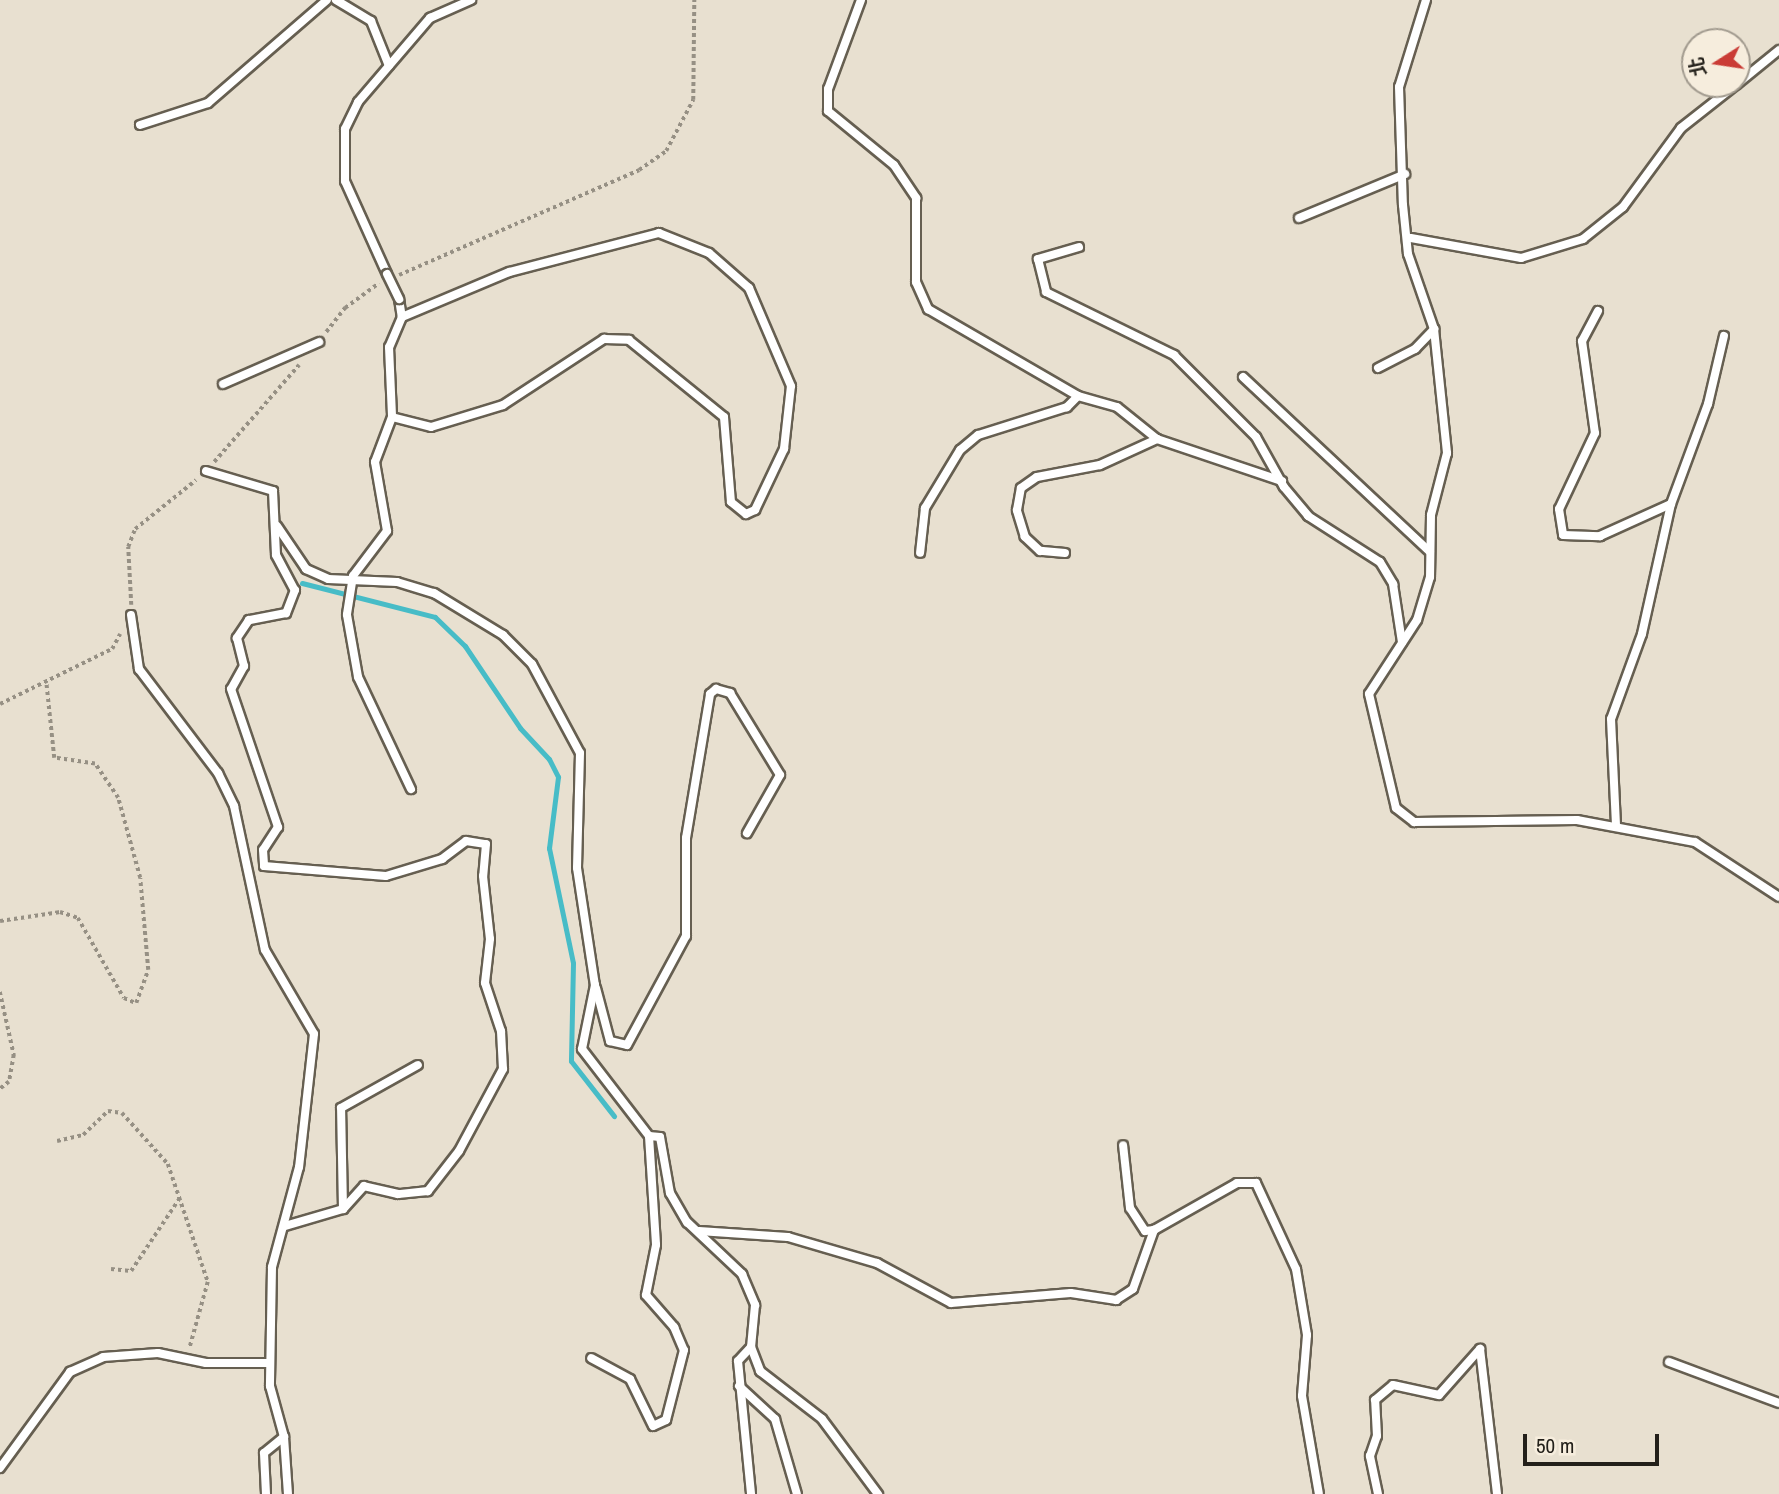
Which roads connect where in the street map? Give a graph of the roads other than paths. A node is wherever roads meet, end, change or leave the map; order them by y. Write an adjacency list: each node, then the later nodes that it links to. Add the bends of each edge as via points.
1 (327, 0): 10 (lane, via 208,103)
2 (336, 0): 7 (lane, via 371,21)
3 (471, 0): 7 (lane, via 430,18)
4 (861, 0): 23 (lane, via 828,89 828,111 894,165 916,198 916,282 928,309)
5 (1426, 0): 11 (lane, via 1399,87)
6 (1779, 50): 8 (lane)
7 (389, 66): 16 (lane, bridge, via 359,102 345,129 343,154 345,181 399,299)
8 (1751, 73)
9 (1719, 98): 13 (lane, via 1681,128 1623,207 1583,239 1521,258)
10 (140, 125)
11 (1405, 174): 12 (lane); 13 (lane)
12 (1299, 218)
13 (1411, 238): 17 (lane, via 1408,254)
14 (1079, 247): 27 (lane, via 1038,258 1046,292 1174,355 1256,437)
15 (1598, 311): 28 (lane, via 1582,341 1595,433 1559,509 1563,536 1600,536)
16 (402, 317): 24 (lane, via 389,347); 24 (lane, via 509,272 659,233 709,253 749,288 792,386 785,449 755,510 746,514 731,502 724,417 629,340 604,339 503,405 431,427)
17 (1434, 330): 20 (lane, via 1415,349); 31 (lane, via 1447,453 1431,515)
18 (1724, 336): 28 (lane, via 1708,404)
19 (319, 342): 22 (lane)
20 (1378, 368)
21 (1243, 377): 31 (lane)
22 (223, 384)
23 (1078, 396): 25 (lane, via 1117,407); 32 (lane, via 1067,407 978,435 960,450 925,508)
24 (392, 417): 33 (lane, via 375,461 387,531)
25 (1157, 439): 27 (lane); 30 (lane, via 1100,465 1037,477 1021,488 1017,510 1026,537 1051,555)
26 (206, 471): 29 (lane, via 265,484 278,502)
27 (1282, 481): 35 (lane, via 1308,516 1380,562 1393,584)
28 (1671, 504): 37 (lane, via 1642,634 1611,719)
29 (275, 520): 33 (lane, via 306,569 328,579); 44 (lane, via 276,555 295,598 286,613 249,620 237,638 244,666 231,699 278,827 263,850 264,866 386,876 442,859 466,841 486,844 482,876 490,939 485,983 501,1031 503,1069 459,1151 428,1191 398,1194 374,1184)
30 (1065, 552)
31 (1430, 552): 35 (lane, via 1417,620)
32 (920, 553)
33 (353, 576): 36 (lane, via 347,615 358,677); 40 (lane, via 434,593 503,635 532,664 564,716 580,753 577,868)
34 (131, 615): 45 (lane, via 139,669 219,773 233,806 265,950 314,1034 299,1167)
35 (1402, 642): 37 (lane, via 1369,694 1396,808 1413,822)
36 (411, 789)
37 (1616, 825): 39 (lane, via 1695,842)
38 (747, 833): 40 (lane, via 780,775 730,693 716,689 710,694 686,838 686,936 627,1045 610,1041)
39 (1779, 897)
40 (596, 985): 42 (lane, via 582,1036 588,1064)
41 (418, 1065): 44 (lane, via 341,1108)
42 (649, 1136): 47 (lane, via 660,1137 670,1193); 49 (lane, via 656,1245 646,1295 674,1327 684,1350 666,1420 653,1426 630,1379)
43 (1123, 1145): 46 (lane, via 1133,1216 1146,1231)
44 (343, 1209): 45 (lane)
45 (285, 1226): 51 (lane, via 272,1267)
46 (1154, 1230): 47 (lane, via 1133,1289 1116,1300 1071,1293 951,1303 877,1263 788,1237); 61 (lane, via 1237,1183 1256,1183 1296,1269 1307,1335 1301,1396)
47 (699, 1231): 48 (lane, via 701,1240 742,1274 755,1305)
48 (751, 1348): 52 (lane, via 739,1354); 60 (lane, via 760,1371 822,1419)
49 (591, 1358)
50 (1669, 1362): 53 (lane)
51 (269, 1363): 54 (lane); 55 (lane, via 158,1353 103,1357 69,1372)
52 (739, 1387): 58 (lane); 59 (lane, via 775,1419)
53 (1779, 1403)
54 (284, 1437): 56 (lane, via 264,1453); 57 (lane)
55 (0, 1468)
56 (266, 1494)
57 (288, 1494)
58 (751, 1494)
59 (797, 1494)
60 (878, 1494)
61 (1319, 1494)
62 (1378, 1494): 63 (lane, via 1370,1456 1377,1436 1375,1400 1393,1385 1439,1395 1480,1349)
63 (1497, 1494)

